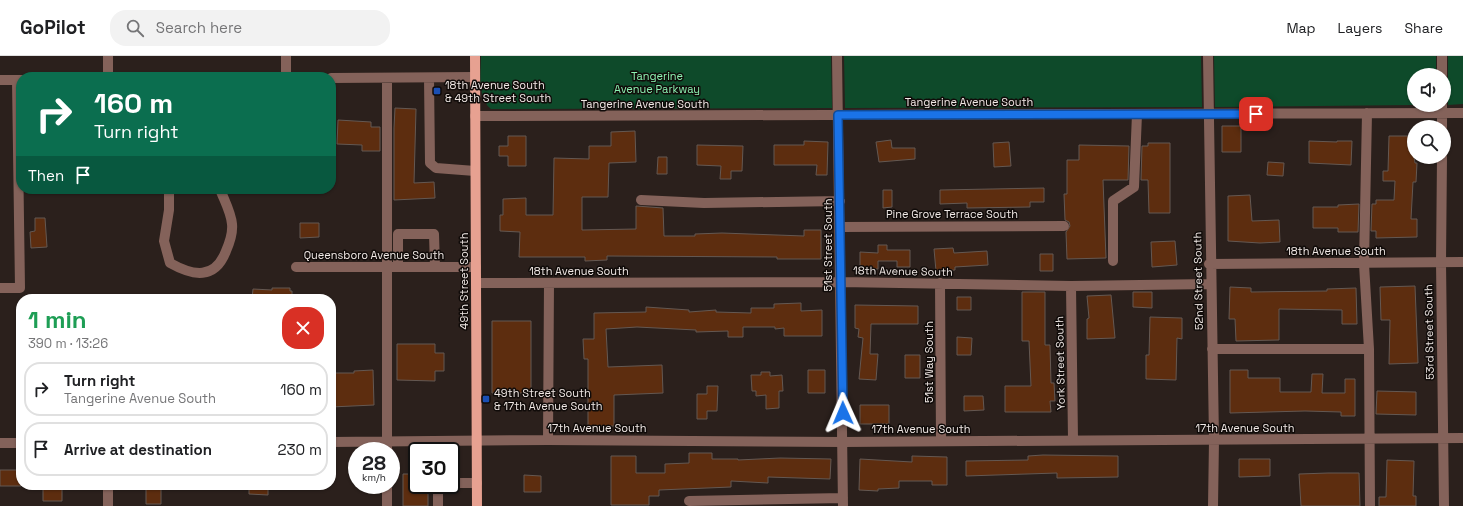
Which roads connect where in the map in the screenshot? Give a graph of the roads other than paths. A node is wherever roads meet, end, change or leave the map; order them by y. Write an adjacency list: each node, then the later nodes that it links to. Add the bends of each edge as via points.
1 (108, 56): 8 (street)
2 (286, 56): 9 (street)
3 (475, 56): 13 (main road, 49th Street South)
4 (837, 56): 22 (street, 51st Street South)
5 (1208, 56): 21 (street, 52nd Street South)
6 (1442, 56): 7 (street)
7 (1442, 68)
8 (108, 72)
9 (286, 72)
10 (336, 78): 11 (street)
11 (387, 78): 12 (street); 39 (street)
12 (429, 78): 13 (street); 25 (street, via 430,163 436,168)
13 (475, 78): 23 (main road, 49th Street South)
14 (0, 80): 15 (street)
15 (16, 80)
16 (1407, 111): 18 (street, Tangerine Avenue South)
17 (1451, 111): 19 (street, Tangerine Avenue South)
18 (1366, 113): 21 (street, Tangerine Avenue South); 37 (street)
19 (1463, 113)
20 (1137, 114): 21 (street, Tangerine Avenue South); 22 (street, Tangerine Avenue South); 33 (street, via 1134,187 1113,201)
21 (1208, 114): 36 (street, 52nd Street South)
22 (838, 115): 23 (street, Tangerine Avenue South); 30 (street, 51st Street South)
23 (475, 116): 25 (main road, 49th Street South)
24 (1442, 164): 34 (street, 53rd Street South)
25 (475, 171): 42 (main road, 49th Street South)
26 (20, 194): 49 (street, via 20,288)
27 (169, 194): 28 (street, via 164,241 170,263 185,272 204,273 221,264 231,238 232,223)
28 (222, 194)
29 (641, 200): 30 (street, via 704,203)
30 (840, 201): 32 (street, 51st Street South)
31 (1064, 226): 32 (street, Pine Grove Terrace South)
32 (841, 227): 43 (street, 51st Street South)
33 (1113, 261)
34 (1441, 262): 35 (street, 18th Avenue South); 37 (street, 18th Avenue South); 52 (street, 53rd Street South)
35 (1463, 262)
36 (1209, 264): 37 (street, 18th Avenue South); 47 (street, 52nd Street South)
37 (1364, 264): 50 (street)
38 (296, 267): 39 (street, Queensboro Avenue South)
39 (386, 267): 40 (street, Queensboro Avenue South); 61 (street)
40 (398, 267): 41 (street, Queensboro Avenue South); 41 (street, via 398,234 434,234)
41 (435, 267): 42 (street, Queensboro Avenue South)
42 (476, 267): 46 (main road, 49th Street South)
43 (841, 282): 44 (street, 18th Avenue South); 45 (street, 18th Avenue South); 62 (street, 51st Street South)
44 (550, 283): 46 (street, 18th Avenue South); 55 (street)
45 (940, 283): 48 (street, 18th Avenue South); 59 (street, 51st Way South)
46 (476, 284): 58 (main road, 49th Street South)
47 (1210, 284): 48 (street, 18th Avenue South); 51 (street, 52nd Street South)
48 (1071, 286): 56 (street, York Street South)
49 (0, 288)
50 (1369, 348): 51 (street); 54 (street)
51 (1212, 349): 57 (street, 52nd Street South)
52 (1442, 438): 53 (street, 17th Avenue South); 54 (street, 17th Avenue South); 80 (street, 53rd Street South)
53 (1463, 438)
54 (1369, 439): 57 (street, 17th Avenue South); 79 (street)
55 (548, 440): 58 (street, 17th Avenue South); 62 (street, 17th Avenue South)
56 (1073, 440): 57 (street, 17th Avenue South); 59 (street, 17th Avenue South)
57 (1214, 440): 78 (street, 52nd Street South)
58 (477, 441): 66 (street, 17th Avenue South); 68 (main road, 49th Street South)
59 (941, 441): 62 (street, 17th Avenue South)
60 (336, 442): 65 (street, 17th Avenue South)
61 (387, 442)
62 (843, 442): 73 (street, 51st Street South)
63 (0, 443): 64 (street)
64 (16, 443)
65 (348, 443)
66 (400, 445)
67 (460, 483): 68 (street)
68 (477, 483): 77 (main road, 49th Street South)
69 (108, 490): 74 (street)
70 (387, 494): 75 (street)
71 (438, 494): 76 (street)
72 (689, 501): 73 (street)
73 (843, 502)
74 (108, 506)
75 (387, 506)
76 (438, 506)
77 (477, 506)
78 (1213, 506)
79 (1370, 506)
80 (1444, 506)

